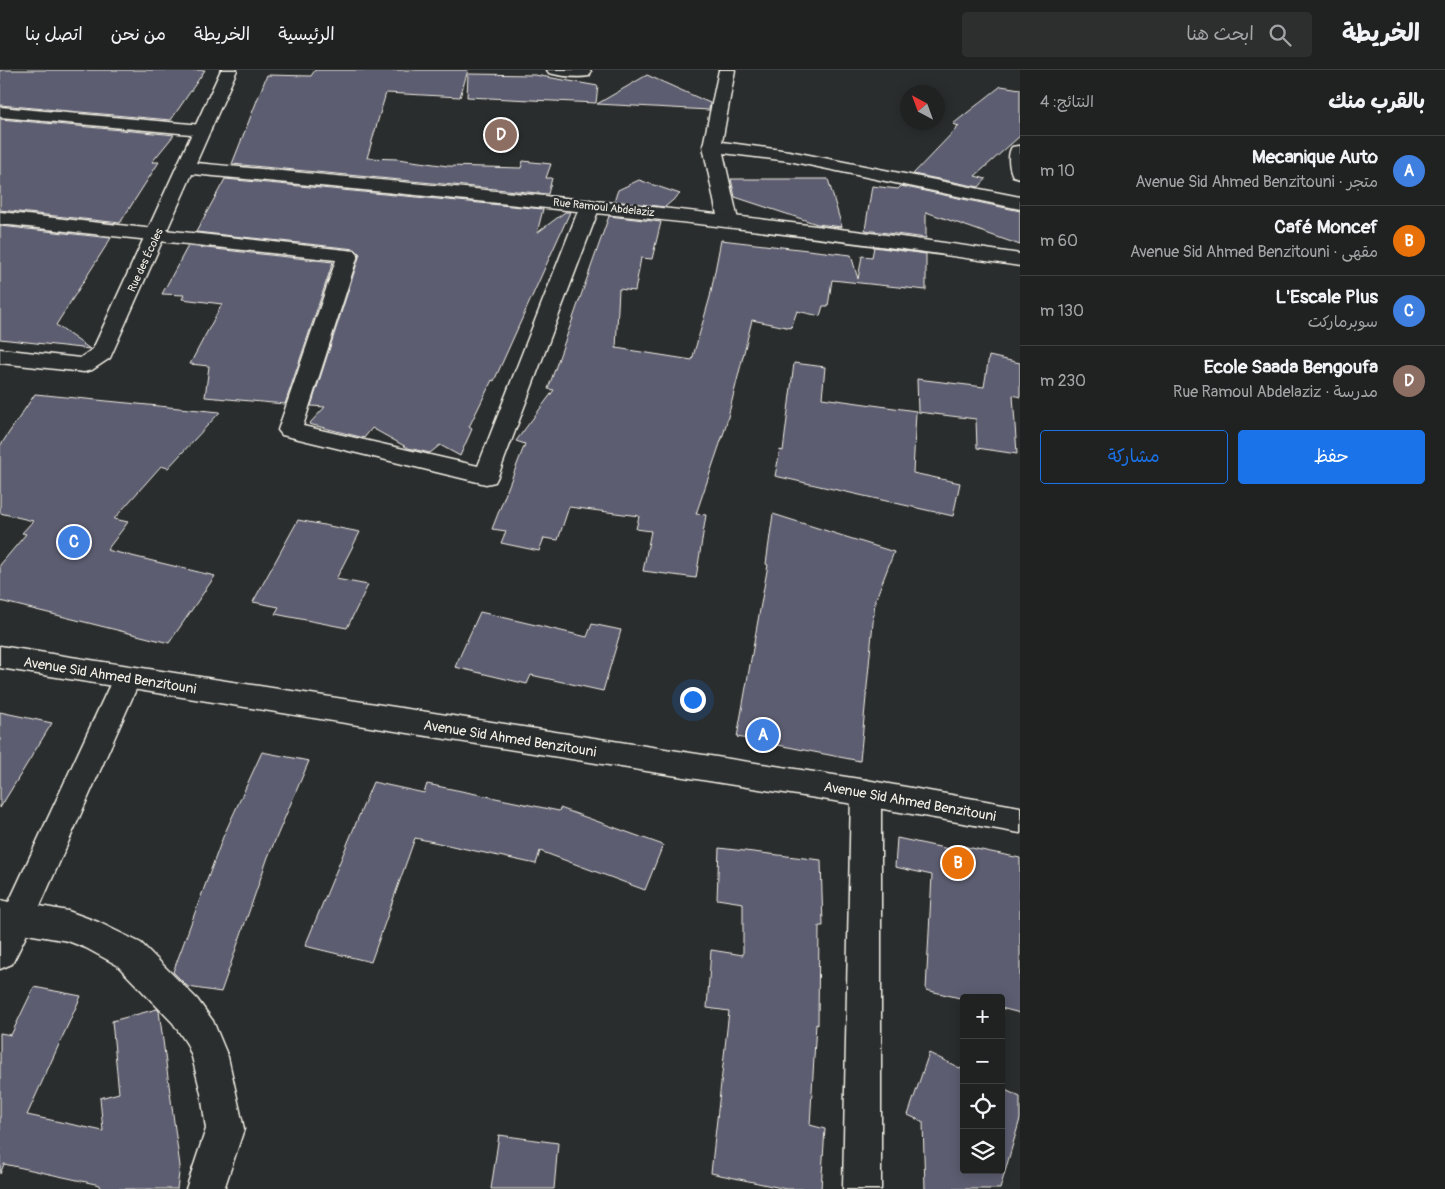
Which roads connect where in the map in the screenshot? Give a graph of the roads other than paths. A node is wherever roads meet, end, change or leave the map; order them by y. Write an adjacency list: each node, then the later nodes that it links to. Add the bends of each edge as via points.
1 (229, 70): 6 (street, Rue des Écoles)
2 (555, 70): 4 (street)
3 (727, 70): 7 (street)
4 (583, 72)
5 (0, 112): 6 (street)
6 (202, 130): 9 (street, Rue des Écoles)
7 (712, 146): 11 (street, via 790,156); 14 (street)
8 (1018, 151): 10 (street)
9 (186, 168): 12 (street, Rue Ramoul Abdelaziz); 15 (street, Rue des Écoles)
10 (1020, 172)
11 (1020, 203)
12 (590, 206): 14 (street, Rue Ramoul Abdelaziz); 15 (street, via 486,476 290,430 348,255)
13 (0, 218): 15 (street)
14 (728, 220): 16 (street, Rue Ramoul Abdelaziz, via 926,244)
15 (157, 234): 17 (street, Rue des Écoles, via 102,353 84,365)
16 (1020, 260)
17 (0, 356)
18 (0, 657): 19 (street, Avenue Sid Ahmed Benzitouni)
19 (127, 678): 20 (street, Avenue Sid Ahmed Benzitouni); 22 (street)
20 (866, 793): 21 (street, Avenue Sid Ahmed Benzitouni); 25 (street)
21 (1020, 820)
22 (9, 917): 23 (street); 24 (street, via 68,926 98,937 129,954 185,1011 200,1033 210,1057 225,1129)
23 (0, 954)
24 (205, 1189)
25 (862, 1189)

